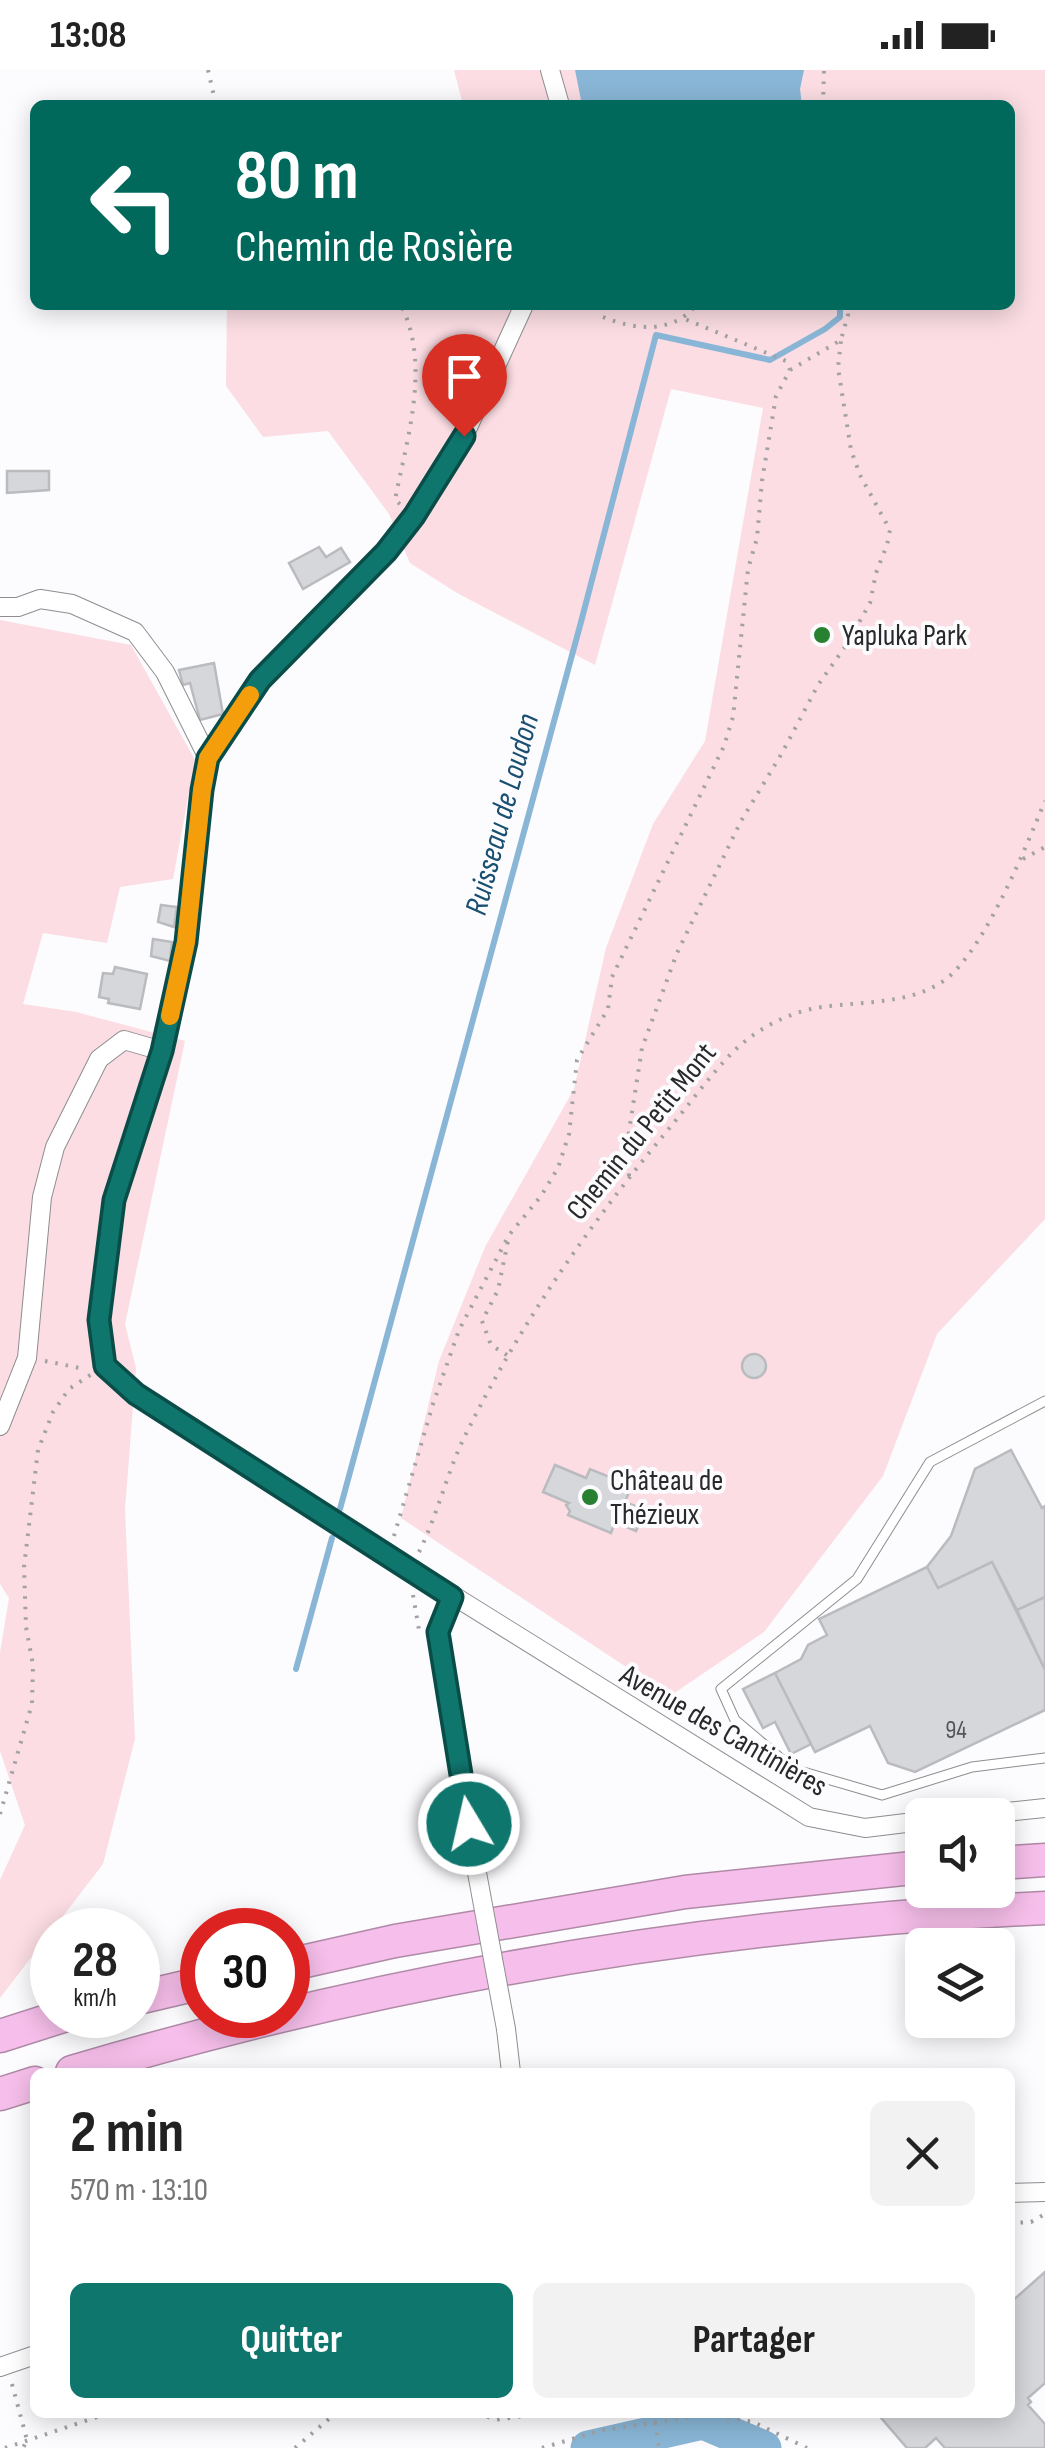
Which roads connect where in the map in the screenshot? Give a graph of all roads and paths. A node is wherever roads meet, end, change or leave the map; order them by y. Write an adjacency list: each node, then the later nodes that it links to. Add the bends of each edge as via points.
1 (208, 70): 4 (path)
2 (550, 70): 5 (street)
3 (824, 70): 6 (path)
4 (215, 100)
5 (559, 100)
6 (823, 100)
7 (404, 310): 15 (path, via 417,389)
8 (522, 310): 17 (street, via 464,436 414,516 260,680)
9 (692, 310): 12 (path)
10 (848, 310): 13 (path)
11 (604, 317): 12 (path, via 638,328)
12 (685, 319): 14 (path, via 786,361)
13 (841, 340): 14 (path); 22 (path, via 838,368 852,450 890,530 870,603 742,821 677,953 642,1048)
14 (790, 370): 23 (path, via 776,396 770,430 734,718 612,977 608,1009 577,1060 558,1168)
15 (396, 500)
16 (0, 607): 17 (street, via 40,599 72,604 135,632 165,672)
17 (208, 758): 21 (street, via 186,942)
18 (1045, 801): 20 (path, Chemin du Petit Mont)
19 (1045, 847): 20 (path)
20 (1021, 859): 22 (path, Chemin du Petit Mont, via 972,950 950,976 913,995 818,1007 769,1024 732,1052)
21 (162, 1051): 25 (street, via 124,1040 100,1059 55,1147 42,1198); 26 (street, via 114,1200 99,1320)
22 (629, 1176): 24 (path, Chemin du Petit Mont)
23 (509, 1234): 24 (path, via 498,1290 482,1321 491,1345); 29 (path, via 459,1330)
24 (507, 1355): 30 (path, Chemin du Petit Mont)
25 (27, 1358): 26 (path, via 81,1369); 28 (street)
26 (105, 1366): 29 (street, Avenue des Cantinières, via 136,1394); 35 (path, via 69,1389 38,1450 24,1568 32,1704)
27 (1045, 1401): 32 (lane, via 930,1462 858,1579 722,1689 735,1720 793,1769 882,1795 972,1767)
28 (0, 1426)
29 (388, 1555): 30 (street, Avenue des Cantinières)
30 (410, 1569): 31 (street, Avenue des Cantinières)
31 (452, 1597): 36 (street, Avenue des Cantinières, via 809,1817 864,1828); 45 (street, bridge, via 438,1632)
32 (1045, 1758)
33 (1045, 1808): 34 (street)
34 (1015, 1811)
35 (0, 1814)
36 (905, 1823)
37 (1045, 1860): 38 (highway)
38 (1015, 1861)
39 (905, 1869): 41 (highway, via 684,1892)
40 (1045, 1908): 44 (highway, via 689,1939 415,1984)
41 (310, 1959)
42 (30, 2026): 43 (highway)
43 (0, 2036)
44 (86, 2068)
45 (511, 2068)
46 (30, 2085): 47 (highway)
47 (0, 2094)
48 (1045, 2192): 49 (street)
49 (1015, 2193)
50 (1045, 2214): 51 (path)
51 (1015, 2223)
52 (30, 2358): 53 (street)
53 (4, 2366): 61 (path)
54 (94, 2418): 61 (path)
55 (330, 2418): 64 (path)
56 (652, 2418): 60 (path)
57 (653, 2418): 66 (path, bridge)
58 (686, 2418): 60 (path)
59 (731, 2418): 67 (path)
60 (652, 2424): 65 (path)
61 (26, 2440): 62 (path); 63 (path)
62 (6, 2448)
63 (23, 2448)
64 (295, 2448)
65 (542, 2448)
66 (658, 2448)
67 (807, 2448)

